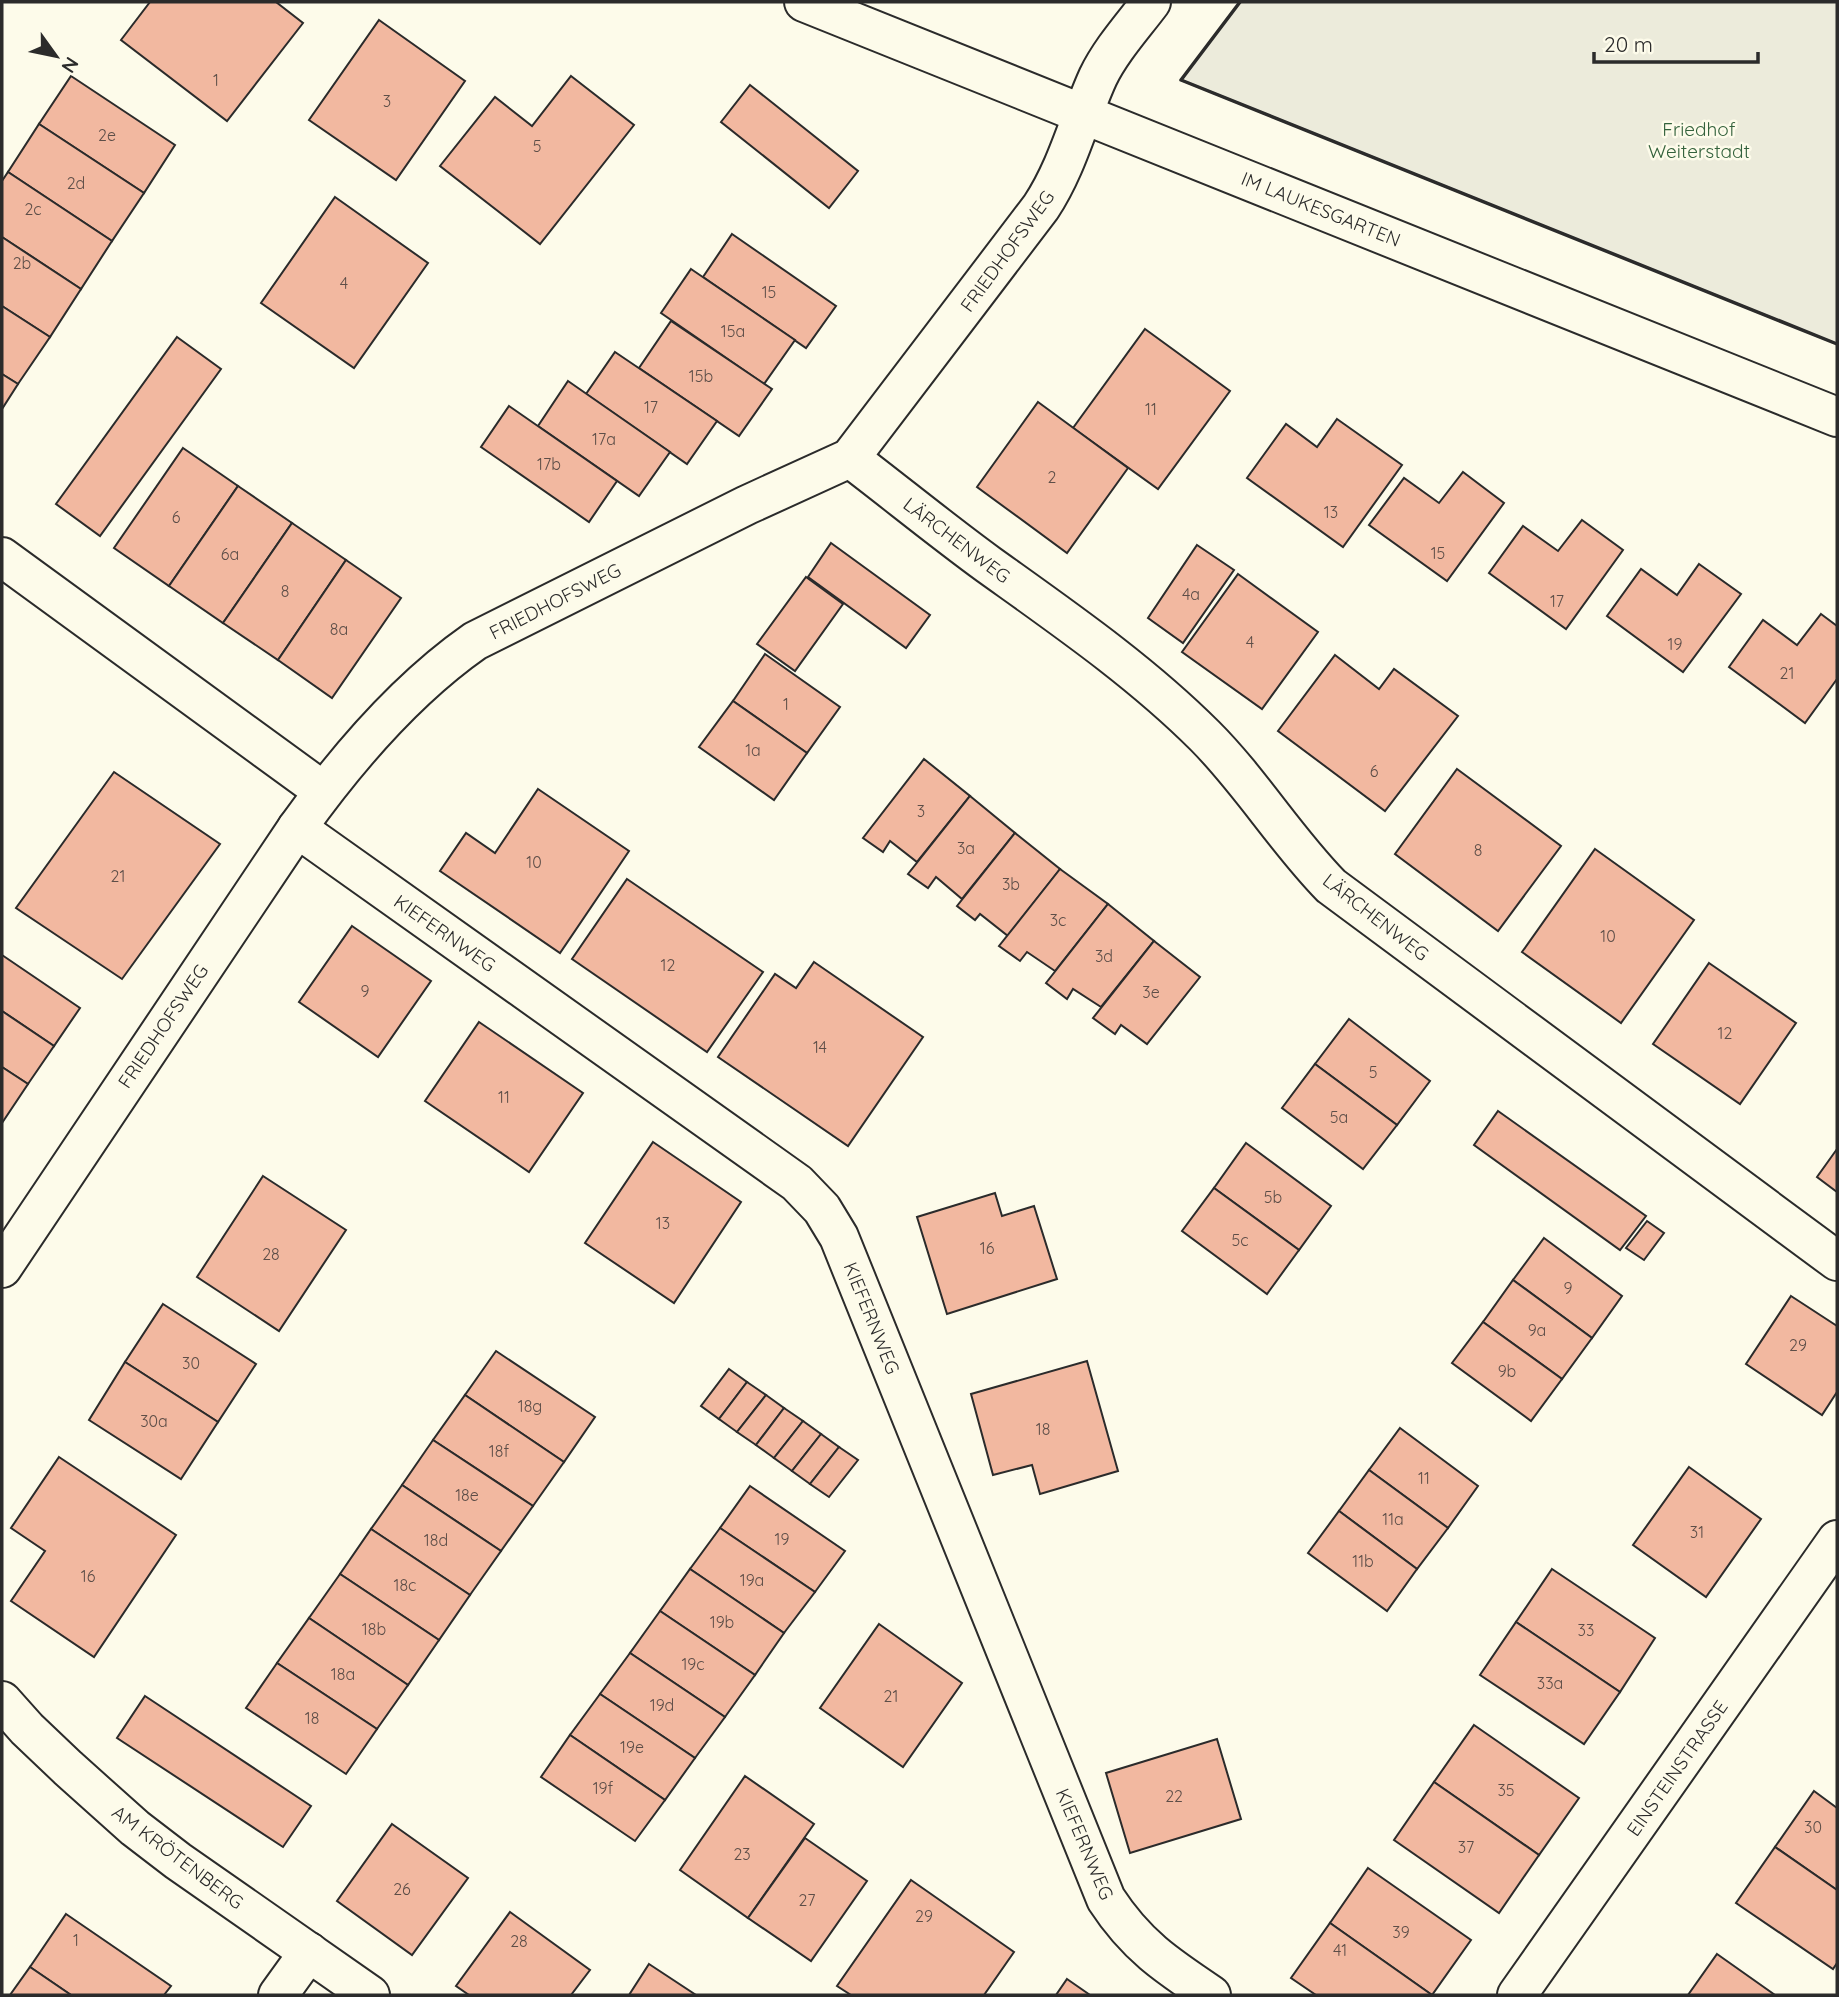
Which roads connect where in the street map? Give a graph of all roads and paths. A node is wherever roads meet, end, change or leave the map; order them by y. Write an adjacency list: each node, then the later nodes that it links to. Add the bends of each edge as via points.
1 (804, 2): 3 (street, IM LAUKESGARTEN)
2 (1152, 2): 3 (street, FRIEDHOFSWEG, via 1110,58)
3 (1084, 113): 4 (street, IM LAUKESGARTEN); 5 (street, FRIEDHOFSWEG, via 1067,161 1041,206)
4 (1837, 418)
5 (850, 458): 7 (street, FRIEDHOFSWEG, via 475,641 413,692); 9 (street, LÄRCHENWEG, via 1172,704 1240,774 1331,886)
6 (2, 558): 7 (street)
7 (323, 791): 8 (street, FRIEDHOFSWEG)
8 (297, 828): 10 (street, FRIEDHOFSWEG); 16 (street, KIEFERNWEG, via 797,1184 822,1209 839,1237 1106,1899 1136,1939)
9 (1837, 1261)
10 (2, 1268)
11 (1837, 1540): 17 (street, EINSTEINSTRASSE)
12 (2, 1700): 13 (street, AM KRÖTENBERG, via 43,1745 135,1828)
13 (309, 1952): 14 (street); 15 (street, AM KRÖTENBERG)
14 (278, 1995)
15 (370, 1995)
16 (1211, 1995)
17 (1517, 1995)

